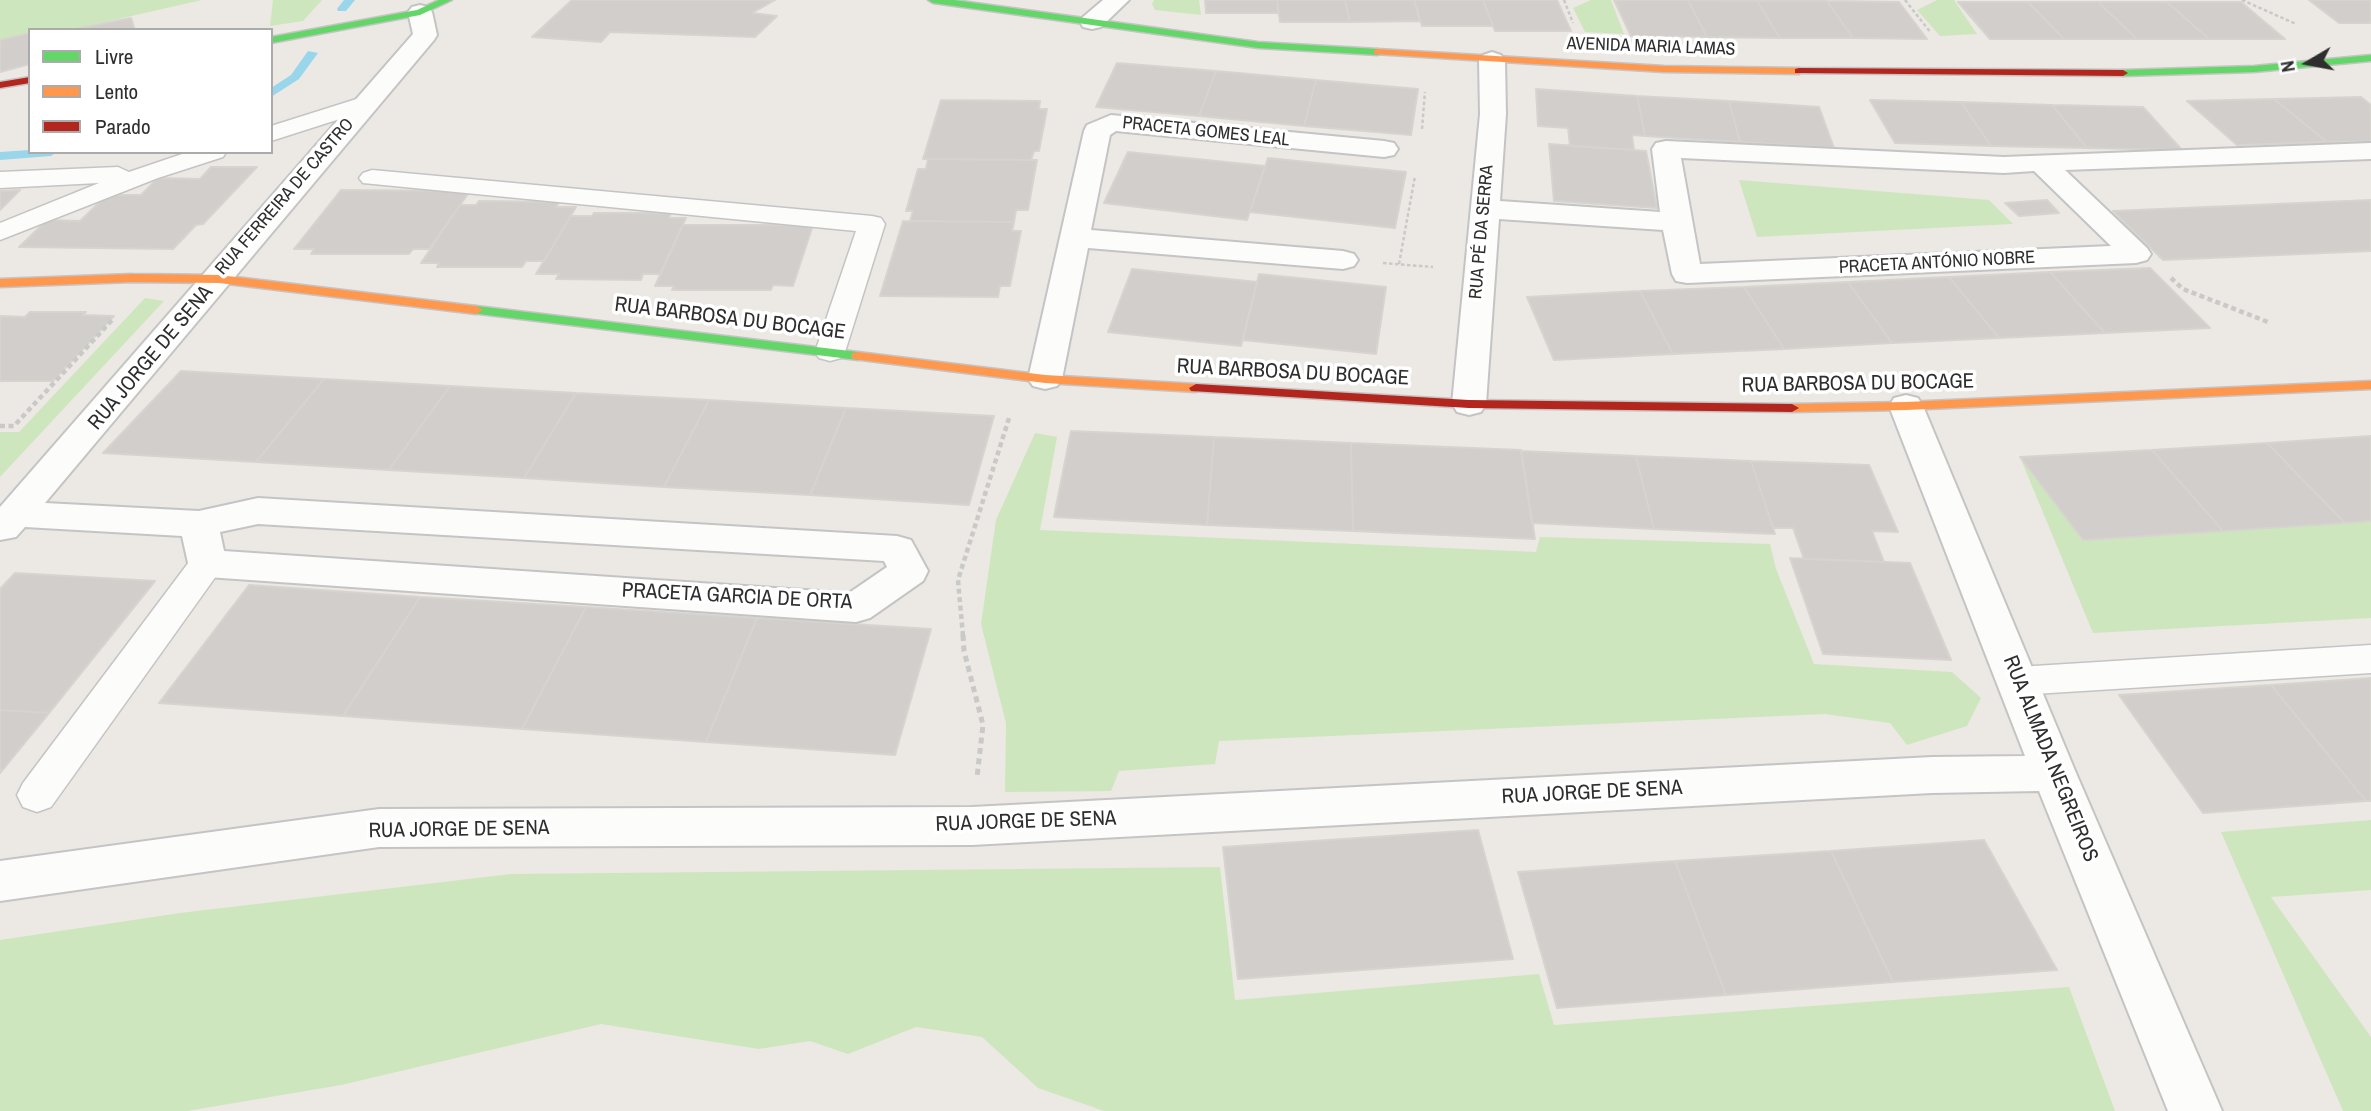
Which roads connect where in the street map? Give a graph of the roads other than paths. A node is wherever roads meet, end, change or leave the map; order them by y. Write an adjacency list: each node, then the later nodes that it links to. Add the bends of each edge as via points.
1 (447, 0): 4 (street)
2 (933, 0): 5 (street, AVENIDA MARIA LAMAS)
3 (1117, 0): 5 (street)
4 (420, 12): 6 (street); 11 (street, RUA FERREIRA DE CASTRO, via 425,35)
5 (1092, 22): 8 (street, AVENIDA MARIA LAMAS, via 1258,45)
6 (273, 40)
7 (2371, 58): 8 (street, AVENIDA MARIA LAMAS, via 2254,69 2107,74 1664,69)
8 (1492, 60): 21 (street, RUA PÉ DA SERRA, via 1493,114)
9 (28, 80): 10 (street)
10 (0, 85)
11 (366, 103): 12 (lane); 26 (street, RUA FERREIRA DE CASTRO)
12 (273, 133)
13 (1384, 149): 24 (street, PRACETA GOMES LEAL, via 1111,123 1097,131)
14 (2371, 151): 16 (street, PRACETA ANTÓNIO NOBRE)
15 (208, 154): 17 (lane)
16 (2051, 172): 18 (street, PRACETA ANTÓNIO NOBRE); 22 (street, PRACETA ANTÓNIO NOBRE, via 2004,165 1666,149); 22 (street, PRACETA ANTÓNIO NOBRE, via 2136,254 1687,274)
17 (149, 173): 20 (lane); 23 (lane)
18 (2371, 175)
19 (372, 178): 28 (lane, via 872,224)
20 (0, 180)
21 (1484, 209): 22 (street); 31 (street, RUA PÉ DA SERRA)
22 (1676, 222)
23 (0, 232)
24 (1073, 238): 25 (street); 29 (street, PRACETA GOMES LEAL, via 1056,335)
25 (1343, 260)
26 (219, 279): 27 (street, RUA FERREIRA DE CASTRO); 28 (street, RUA BARBOSA DU BOCAGE); 33 (street, RUA JORGE DE SENA)
27 (0, 283)
28 (830, 352): 29 (street, RUA BARBOSA DU BOCAGE)
29 (1033, 377): 31 (street, RUA BARBOSA DU BOCAGE)
30 (2371, 385): 32 (street, RUA BARBOSA DU BOCAGE)
31 (1469, 404): 32 (street, RUA BARBOSA DU BOCAGE)
32 (1906, 406): 37 (street, RUA ALMADA NEGREIROS)
33 (8, 523): 34 (street, PRACETA GARCIA DE ORTA)
34 (199, 524): 35 (street); 35 (street, PRACETA GARCIA DE ORTA, via 258,511 897,549 909,571 856,608)
35 (207, 563): 39 (lane)
36 (2371, 659): 37 (lane)
37 (2018, 681): 38 (street, RUA ALMADA NEGREIROS)
38 (2054, 773): 40 (street, RUA JORGE DE SENA, via 1932,775 972,826 379,828); 41 (street, RUA ALMADA NEGREIROS)
39 (37, 795)
40 (0, 881)
41 (2195, 1111)

